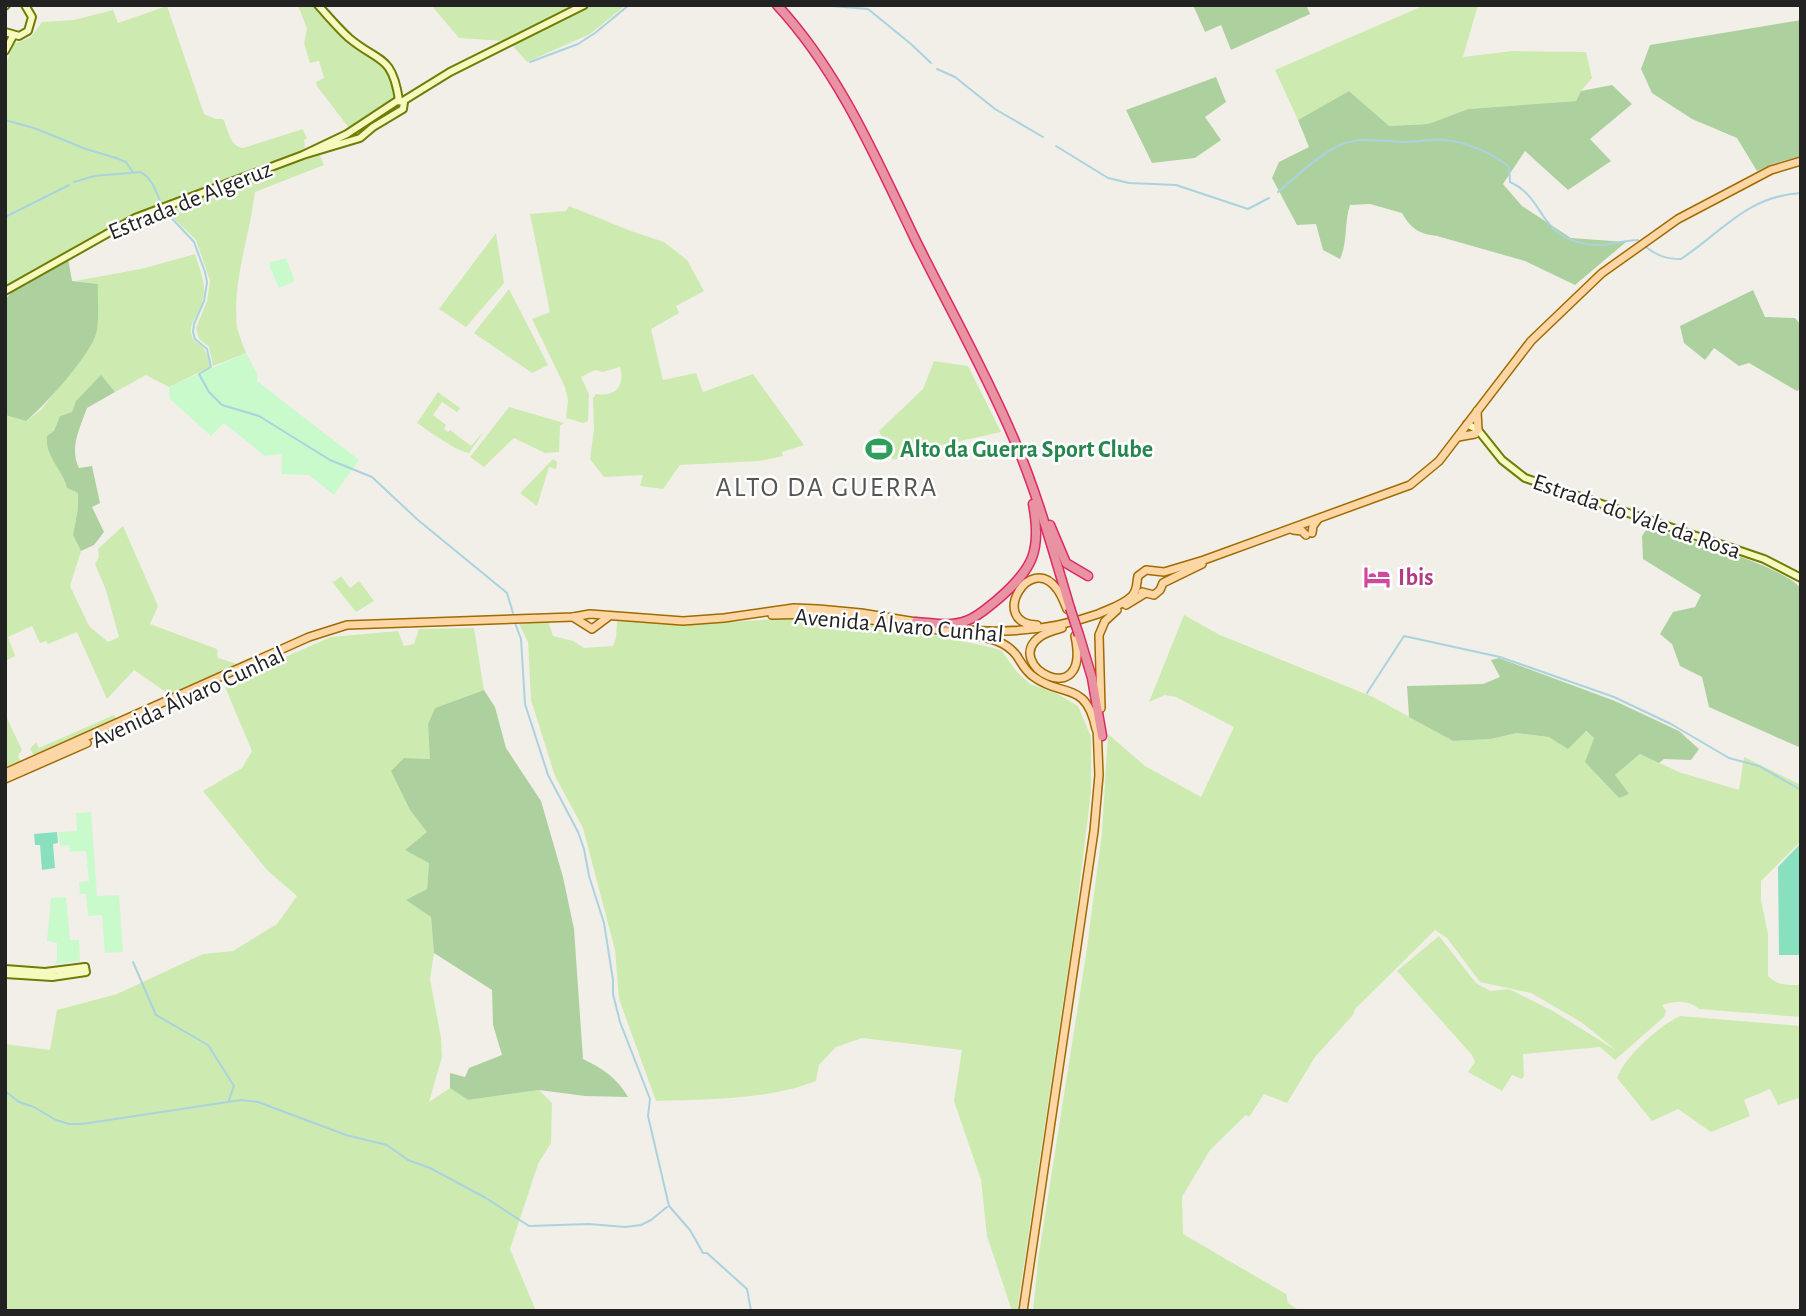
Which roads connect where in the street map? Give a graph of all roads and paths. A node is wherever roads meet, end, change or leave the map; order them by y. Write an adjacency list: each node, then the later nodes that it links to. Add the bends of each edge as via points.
1 (318, 5): 8 (main road, via 351,40 386,62 394,75)
2 (584, 5): 8 (main road, Estrada de Algeruz)
3 (777, 5): 14 (highway, via 831,75)
4 (27, 6): 6 (main road, via 33,17 31,26 24,34)
5 (5, 32): 6 (main road)
6 (13, 36): 7 (main road)
7 (5, 51)
8 (399, 102): 9 (main road, Estrada de Algeruz); 10 (main road, Estrada de Algeruz, via 405,107 402,110)
9 (356, 129): 10 (main road); 11 (main road, Estrada de Algeruz)
10 (360, 137): 11 (main road, Estrada de Algeruz)
11 (303, 155): 13 (main road, Estrada de Algeruz, via 126,222)
12 (1798, 162): 15 (main road, via 1759,176 1678,219 1602,273 1531,341)
13 (6, 291)
14 (949, 308): 19 (highway, via 999,404); 20 (highway, via 996,406)
15 (1477, 411): 16 (main road); 17 (main road)
16 (1467, 424): 17 (main road, Estrada do Vale da Rosa); 18 (main road)
17 (1476, 432): 18 (main road); 27 (main road, Estrada do Vale da Rosa, via 1525,478 1764,559)
18 (1457, 437): 21 (main road, via 1430,470 1410,485)
19 (1028, 476): 24 (highway); 26 (highway, via 1062,557)
20 (1032, 498): 24 (highway); 38 (highway, via 1037,529 1034,551 1023,575 981,614 966,621)
21 (1319, 519): 22 (main road); 22 (main road, via 1309,534)
22 (1288, 530): 23 (main road)
23 (1244, 546): 25 (main road); 28 (main road)
24 (1051, 550): 31 (highway)
25 (1157, 572): 28 (main road); 29 (main road, via 1140,573)
26 (1088, 576)
27 (1801, 578)
28 (1163, 583): 30 (main road, via 1157,593)
29 (1137, 586): 30 (main road); 42 (main road, Avenida Álvaro Cunhal, via 1118,606)
30 (1144, 594): 32 (main road, Avenida Álvaro Cunhal)
31 (1068, 608): 42 (main road, via 1050,583 1033,580 1018,590 1014,606 1021,620); 44 (highway, bridge)
32 (1117, 610): 42 (main road, Avenida Álvaro Cunhal); 45 (main road, via 1099,635)
33 (585, 616): 34 (main road); 36 (main road, Avenida Álvaro Cunhal); 40 (main road)
34 (597, 616): 35 (main road, Avenida Álvaro Cunhal); 41 (main road)
35 (609, 616): 37 (main road, Avenida Álvaro Cunhal, via 683,621); 41 (main road)
36 (573, 617): 39 (main road, Avenida Álvaro Cunhal); 40 (main road)
37 (730, 617): 38 (main road, Avenida Álvaro Cunhal, via 794,608); 43 (main road, Avenida Álvaro Cunhal, via 828,615)
38 (916, 622): 42 (main road, Avenida Álvaro Cunhal, via 985,631)
39 (375, 625): 46 (main road, Avenida Álvaro Cunhal, via 347,625 309,638); 47 (main road, Avenida Álvaro Cunhal, via 310,642)
40 (585, 626): 41 (main road)
41 (598, 626)
42 (1060, 626): 43 (main road, Avenida Álvaro Cunhal, via 1034,633); 44 (main road, via 1033,645 1032,662 1047,677 1063,677 1074,669 1079,656)
43 (969, 635): 45 (main road, via 1000,642 1033,677 1082,699)
44 (1077, 636): 45 (highway, via 1091,678)
45 (1100, 736): 50 (main road, via 1102,779)
46 (5, 773)
47 (5, 779)
48 (5, 971): 49 (main road)
49 (16, 972): 49 (main road, via 52,976 86,972 85,967)
50 (1025, 1311)

